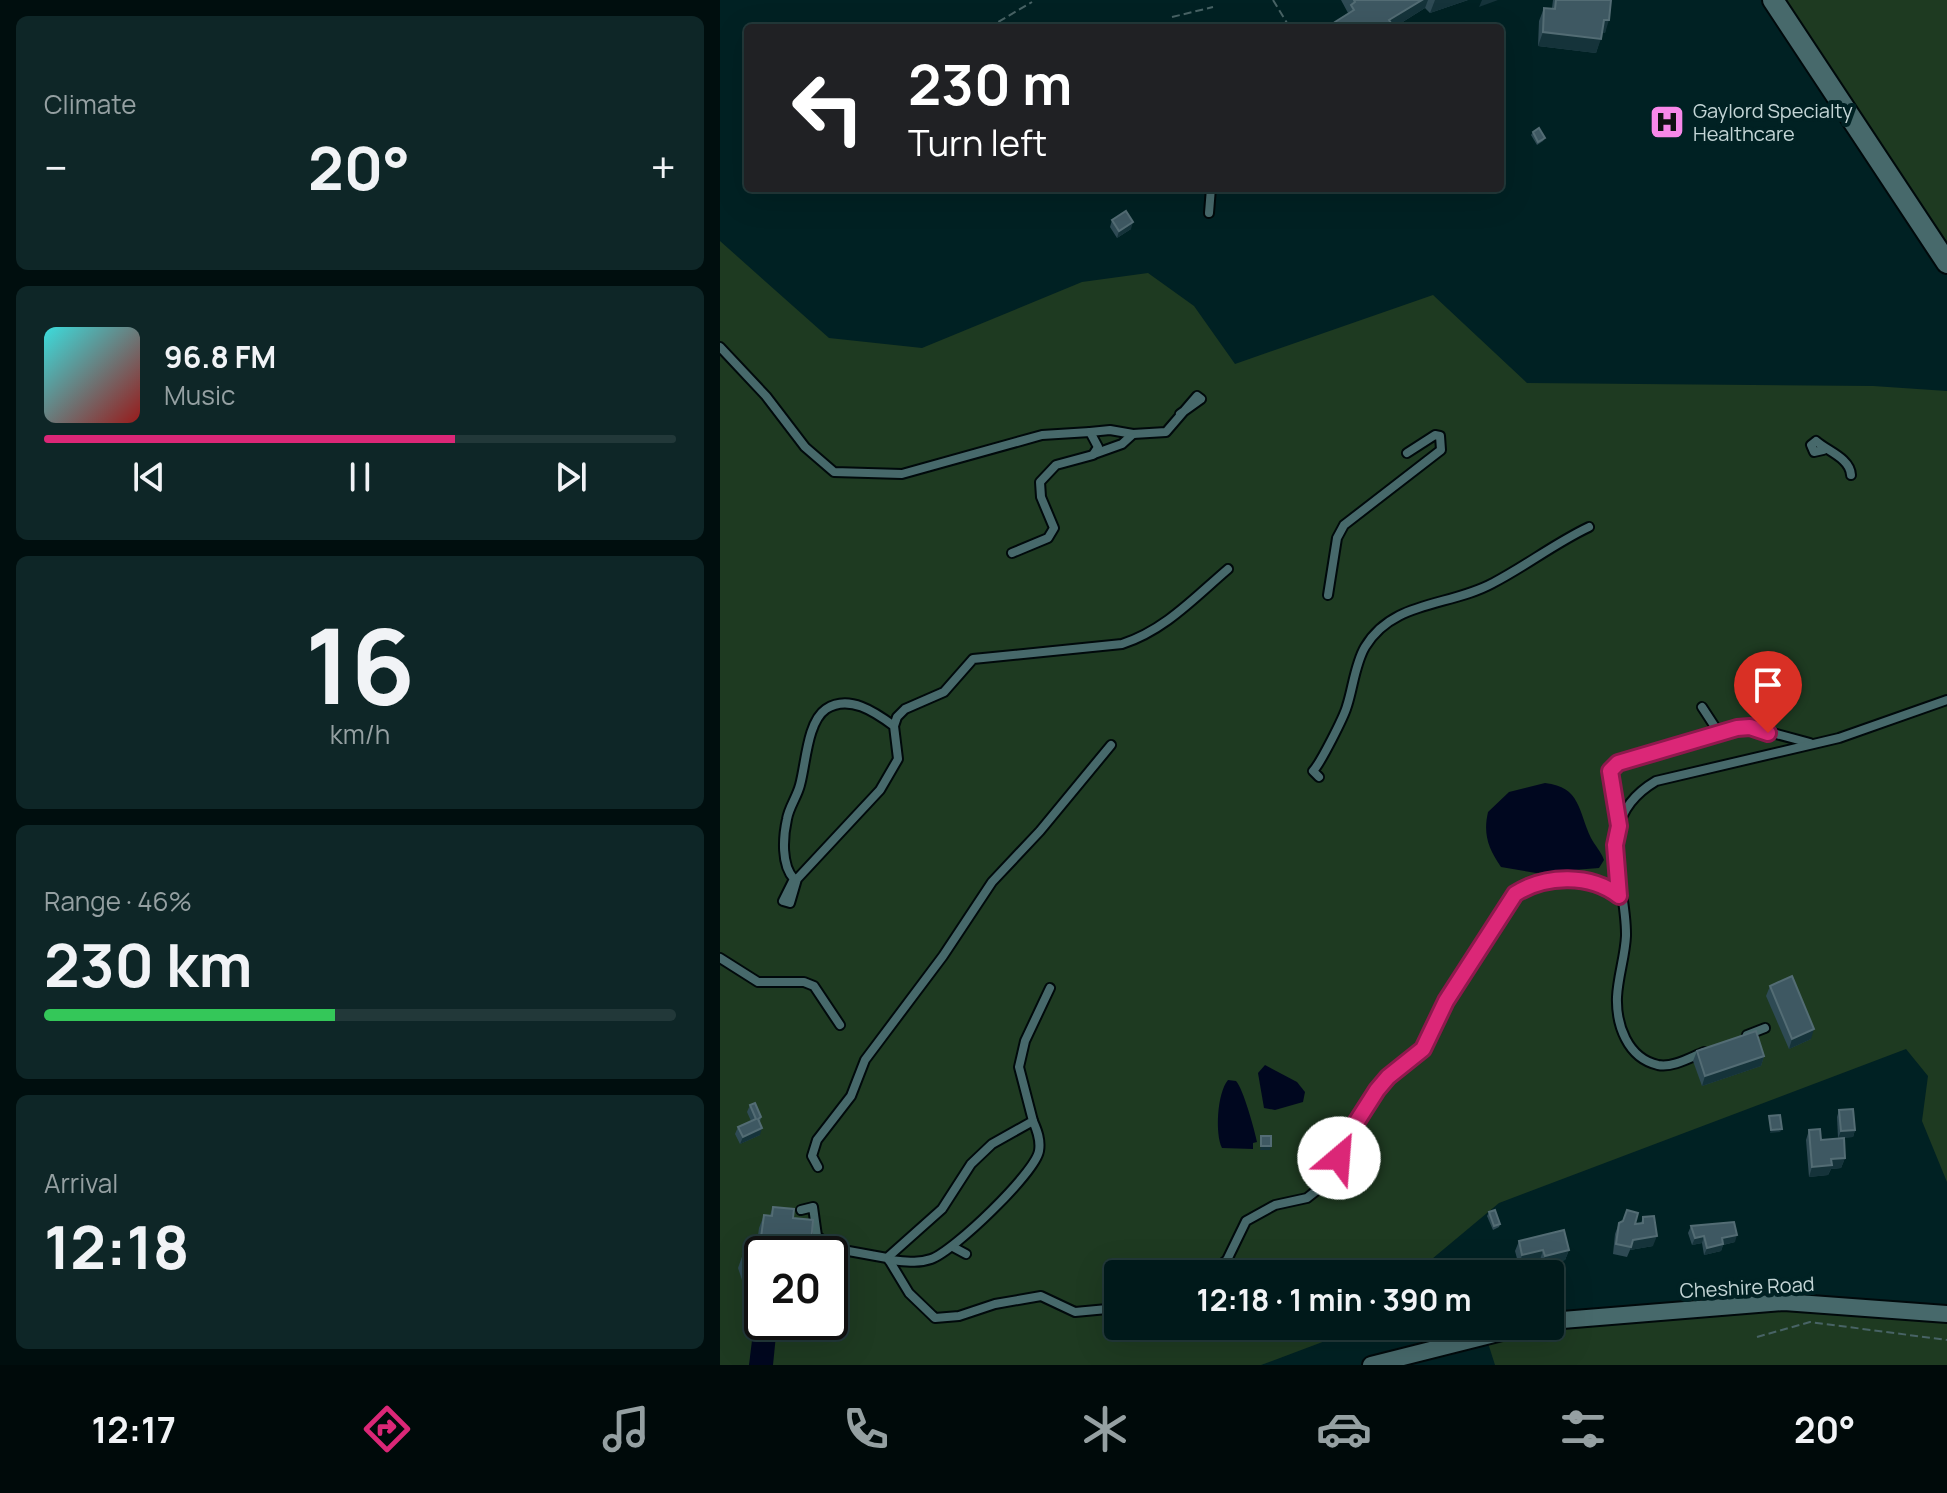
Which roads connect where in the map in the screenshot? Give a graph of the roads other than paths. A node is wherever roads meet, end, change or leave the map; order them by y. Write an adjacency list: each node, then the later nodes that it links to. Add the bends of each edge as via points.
1 (1773, 0): 4 (street)
2 (1211, 192): 3 (lane)
3 (1209, 213)
4 (1947, 263)
5 (720, 347): 7 (lane, via 805,447 834,472 902,474 1042,435)
6 (1180, 414): 8 (lane, via 1166,432)
7 (1090, 432): 8 (lane); 11 (lane, via 1098,447)
8 (1133, 434): 11 (lane)
9 (1823, 450): 12 (lane, via 1847,463)
10 (1407, 453): 16 (lane, via 1440,436 1441,450 1344,525)
11 (1093, 455): 14 (lane, via 1056,465 1045,474 1041,497 1054,528 1048,538)
12 (1851, 475)
13 (1589, 527): 23 (lane, via 1492,584 1391,617 1375,631 1362,651 1346,711 1313,771)
14 (1012, 553)
15 (1228, 569): 19 (lane, via 1161,627 1140,638 973,659 944,692 905,709)
16 (1328, 595)
17 (1947, 700): 21 (lane)
18 (1702, 707): 20 (lane)
19 (894, 726): 19 (lane, via 898,759 880,790 797,879 790,903 783,901 794,879 784,857 787,818 824,710 841,703 858,705)
20 (1719, 733): 21 (lane, via 1750,727); 24 (lane, via 1618,763 1609,782)
21 (1814, 744): 24 (lane, via 1656,781 1640,790)
22 (1111, 745): 33 (lane, via 992,882 865,1060 851,1096 817,1140 812,1156)
23 (1319, 777)
24 (1619, 826): 25 (lane)
25 (1619, 896): 31 (lane, via 1626,934 1617,997 1620,1030 1633,1051 1658,1065); 37 (lane, via 1602,883 1585,879 1515,894 1446,1001 1423,1049 1377,1090 1326,1180 1307,1198 1275,1205 1246,1221)
26 (720, 958): 28 (lane, via 758,982 814,986)
27 (1050, 988): 32 (lane, via 1019,1067)
28 (840, 1025)
29 (1765, 1028): 30 (lane)
30 (1739, 1038)
31 (1714, 1048)
32 (1033, 1121): 34 (lane, via 992,1144 971,1164 942,1209 887,1258 821,1243 813,1207); 35 (lane, via 1039,1138 1036,1159)
33 (818, 1167)
34 (801, 1210)
35 (953, 1247): 36 (lane); 38 (lane, via 916,1263 889,1260 909,1293 935,1318 1041,1296 1075,1312)
36 (966, 1254)
37 (1227, 1260)
38 (1104, 1309)
39 (1947, 1314): 40 (street, Cheshire Road, via 1784,1302)
40 (1564, 1320)
41 (1470, 1340): 42 (street)
42 (1371, 1365)

